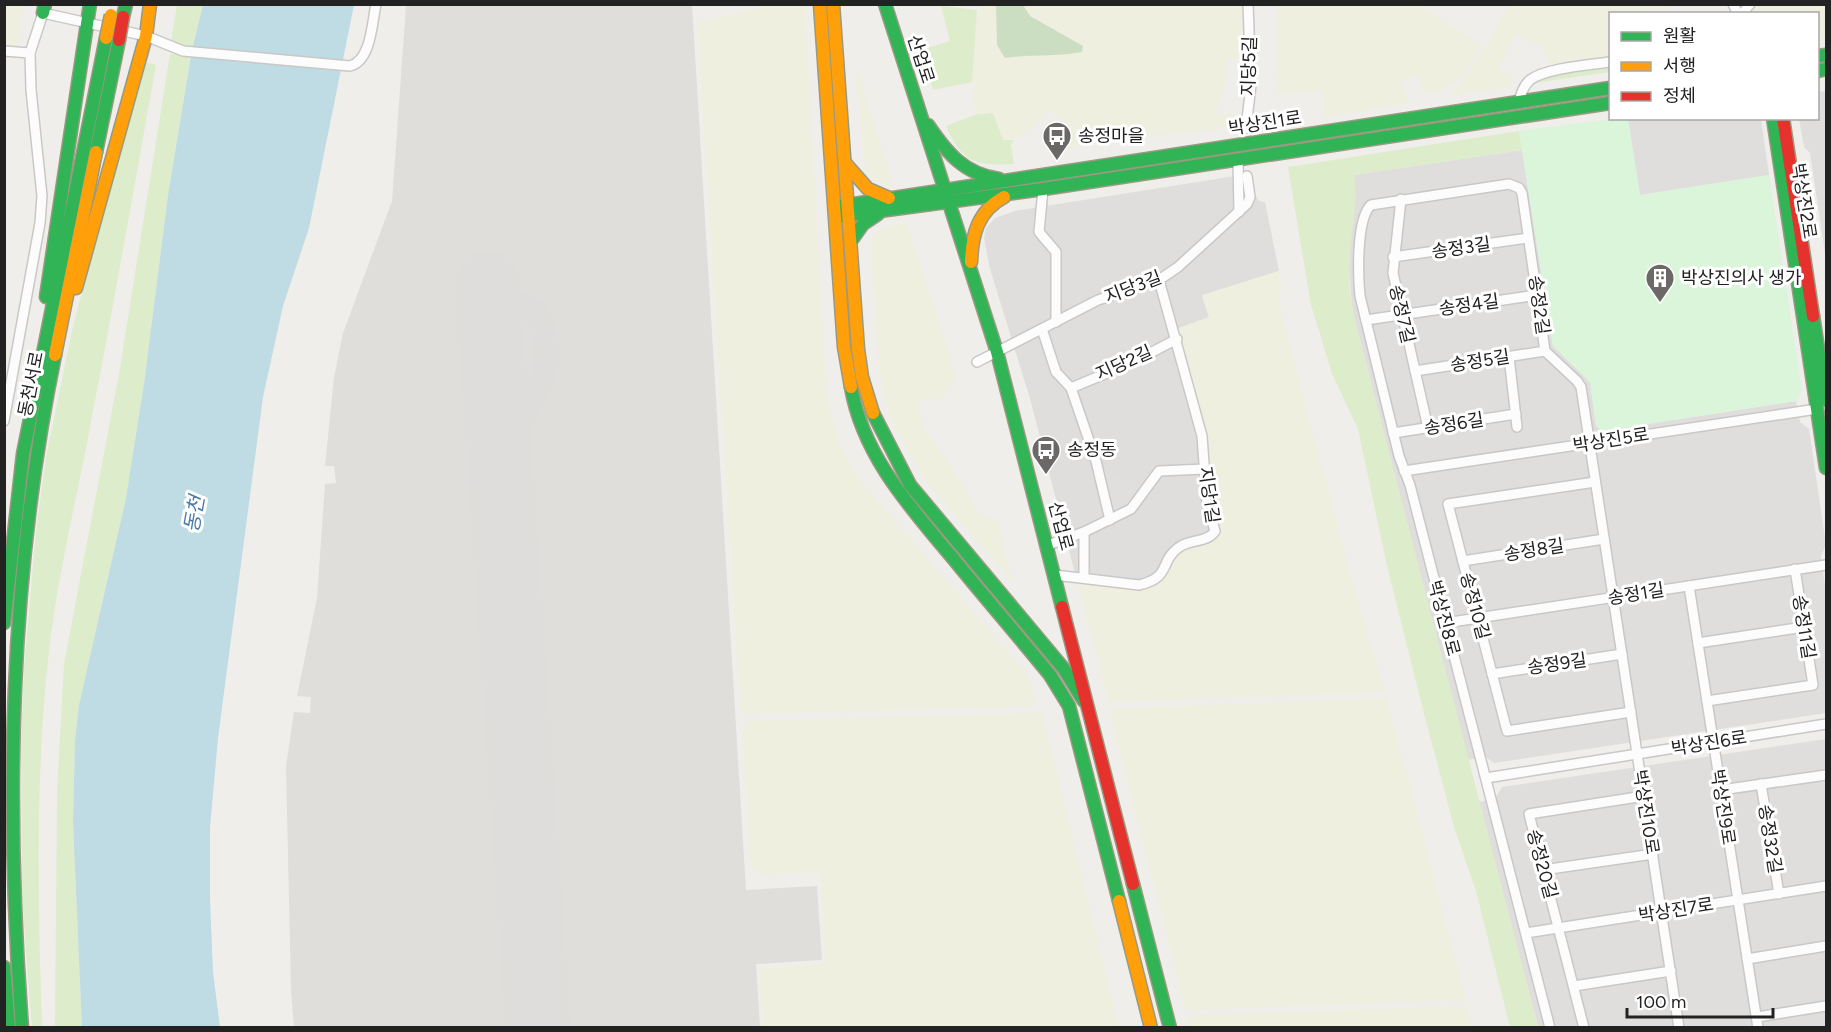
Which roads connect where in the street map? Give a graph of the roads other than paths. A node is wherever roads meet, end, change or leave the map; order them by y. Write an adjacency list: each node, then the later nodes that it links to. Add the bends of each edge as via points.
1 (90, 4): 10 (main road)
2 (150, 4): 11 (main road)
3 (376, 4): 11 (street, via 363,56 350,66 191,53)
4 (820, 4): 33 (main road)
5 (833, 4): 22 (main road)
6 (885, 4): 18 (main road, 산업로)
7 (1248, 4): 21 (street, 지당5길, via 1251,85)
8 (44, 9): 10 (street); 13 (street)
9 (118, 10): 52 (main road, 동천서로, bridge)
10 (86, 21): 11 (street); 52 (main road, via 56,220)
11 (146, 36): 52 (main road)
12 (4, 51): 13 (street)
13 (30, 53): 55 (street, via 42,196)
14 (1609, 62): 16 (street, via 1533,78 1525,85)
15 (1609, 88): 16 (main road, 박상진1로)
16 (1519, 102): 25 (main road, 박상진1로)
17 (1609, 103): 23 (main road, 박상진1로)
18 (920, 112): 25 (main road, via 963,169 978,176); 28 (main road, 산업로)
19 (1773, 120): 53 (main road, 박상진2로)
20 (1783, 120): 53 (main road, 박상진2로)
21 (1246, 128)
22 (844, 160): 30 (main road, via 868,189); 32 (main road)
23 (1238, 160): 26 (main road, 박상진1로); 34 (street)
24 (1247, 176): 34 (street, 지당3길, via 1250,197)
25 (1009, 180): 28 (main road, 박상진1로)
26 (1043, 189): 27 (main road, 박상진1로); 43 (street, via 1039,232 1056,252)
27 (1013, 193): 28 (main road, 박상진1로); 38 (main road, via 988,207 977,222)
28 (947, 196): 30 (main road, 박상진1로); 38 (main road, 산업로)
29 (1401, 199): 31 (street, 송정2길); 35 (street, 송정2길, via 1514,184 1522,193); 37 (street, 송정7길)
30 (890, 204): 32 (main road, 박상진1로); 36 (main road, via 862,224)
31 (1368, 206): 42 (street, 박상진8로, via 1359,266)
32 (848, 210): 33 (main road, 박상진1로); 36 (main road)
33 (835, 212): 110 (main road, via 848,378 868,440 899,494 1050,675 1069,706)
34 (1239, 212): 39 (street, 지당3길)
35 (1528, 238): 37 (street, 송정3길); 40 (street, 송정2길)
36 (850, 242): 84 (main road, via 862,376 876,424 891,455 910,485 1064,669)
37 (1393, 257): 41 (street, 송정7길)
38 (971, 272): 47 (main road, 산업로)
39 (1159, 280): 43 (street, 지당3길, via 1098,300); 45 (street, 지당1길)
40 (1537, 295): 41 (street, 송정4길); 46 (street, 송정2길)
41 (1401, 315): 42 (street, 송정4길); 50 (street, 송정7길)
42 (1366, 320): 58 (street, 박상진8로)
43 (1056, 322): 44 (street, 지당3길)
44 (1042, 329): 47 (street, 지당3길); 51 (street, via 1056,372)
45 (1177, 339): 51 (street, 지당2길); 61 (street, 지당1길, via 1202,436)
46 (1545, 351): 48 (street, 송정5길); 59 (street, 송정2길, via 1581,387)
47 (997, 352): 49 (street, 지당3길); 67 (main road, 산업로)
48 (1509, 357): 50 (street, 송정5길); 54 (street)
49 (977, 362)
50 (1415, 371): 57 (street, 송정7길)
51 (1071, 388): 64 (street, via 1096,461)
52 (40, 398): 76 (main road, 동천서로, via 13,528); 109 (main road, 동천서로, via 12,715 13,896)
53 (1824, 406): 59 (street, 박상진5로); 60 (main road, 박상진2로)
54 (1516, 414): 56 (street); 57 (street, 송정6길)
55 (4, 421)
56 (1517, 427)
57 (1428, 428): 58 (street, 송정6길)
58 (1393, 434): 62 (street, 박상진8로)
59 (1589, 443): 62 (street, 박상진5로); 63 (street, 송정2길)
60 (1827, 468)
61 (1205, 469): 64 (street, via 1159,471 1131,508); 72 (street, 지당1길, via 1214,534 1178,547 1164,572 1149,583)
62 (1404, 471): 77 (street, 박상진8로)
63 (1595, 482): 66 (street, 송정2길); 68 (street, 송정10길, via 1448,504)
64 (1110, 520): 65 (street)
65 (1084, 532): 67 (street); 72 (street)
66 (1604, 539): 68 (street, 송정8길); 74 (street, 송정2길)
67 (1048, 545): 71 (main road, 산업로)
68 (1463, 561): 75 (street, 송정10길)
69 (1827, 565): 70 (street, 송정1길)
70 (1795, 569): 73 (street, 송정1길); 78 (street, 송정11길)
71 (1055, 575): 72 (street, 지당1길); 84 (main road, 산업로)
72 (1084, 579)
73 (1689, 586): 74 (street, 송정1길); 79 (street, 박상진9로)
74 (1613, 597): 75 (street, 송정1길); 80 (street, 박상진10로)
75 (1478, 618): 77 (street, 송정1길); 81 (street, 송정10길)
76 (4, 623)
77 (1445, 623): 89 (street, 박상진8로)
78 (1804, 627): 79 (street); 82 (street, 송정11길, via 1813,685)
79 (1698, 643): 82 (street, 박상진9로)
80 (1622, 654): 81 (street, 송정9길); 83 (street, 박상진10로)
81 (1492, 674): 83 (street, 송정10길, via 1508,731)
82 (1707, 701): 86 (street, 박상진9로)
83 (1631, 712): 87 (street, 박상진10로)
84 (1092, 718): 111 (main road, 산업로)
85 (1827, 724): 86 (street, 박상진6로)
86 (1713, 742): 87 (street, 박상진6로); 91 (street, 박상진9로)
87 (1637, 754): 89 (street, 박상진6로); 92 (street, 박상진10로)
88 (1827, 775): 90 (street)
89 (1486, 778): 100 (street, 박상진8로)
90 (1761, 783): 91 (street); 96 (street, 송정32길)
91 (1721, 790): 97 (street, 박상진9로)
92 (1644, 796): 93 (street, 박상진10로); 94 (street, 송정20길, via 1529,814)
93 (1653, 854): 94 (street); 98 (street, 박상진10로)
94 (1544, 870): 99 (street, 송정20길)
95 (1827, 886): 96 (street, 박상진7로)
96 (1779, 894): 97 (street, 박상진7로)
97 (1738, 900): 98 (street, 박상진7로); 102 (street, 박상진9로)
98 (1662, 912): 99 (street, 박상진7로); 104 (street, 박상진10로)
99 (1558, 928): 100 (street, 박상진7로); 105 (street, 송정20길)
100 (1526, 933): 112 (street, 박상진8로)
101 (1827, 946): 102 (street)
102 (1747, 959): 107 (street, 박상진9로)
103 (4, 968): 108 (main road)
104 (1671, 971): 105 (street); 114 (street, 박상진10로)
105 (1574, 986): 113 (street, 송정20길)
106 (1827, 1006): 107 (street)
107 (1757, 1017): 115 (street, 박상진9로)
108 (9, 1028)
109 (22, 1028)
110 (1151, 1028)
111 (1170, 1028)
112 (1550, 1028)
113 (1584, 1028)
114 (1679, 1028)
115 (1758, 1028)

